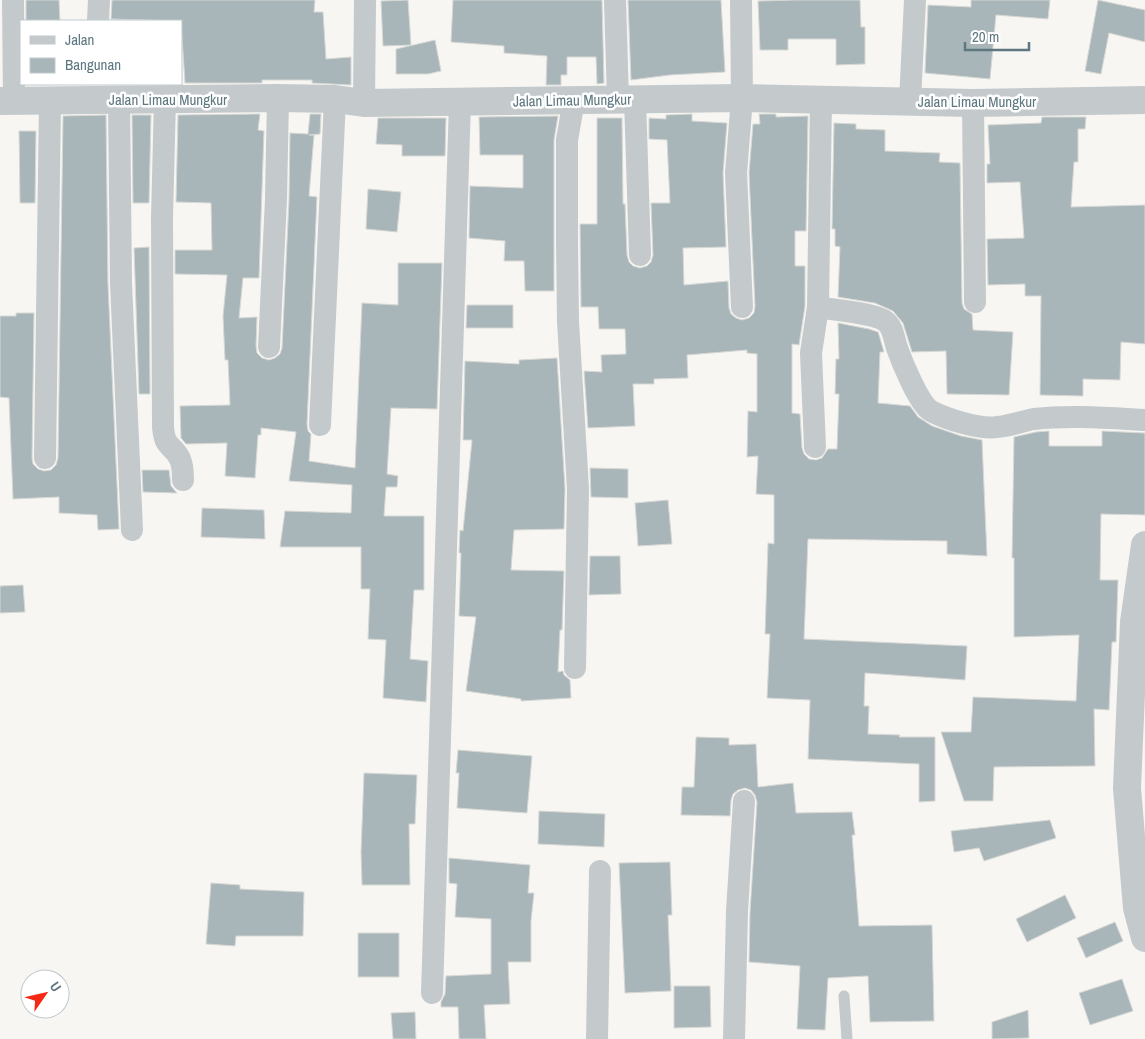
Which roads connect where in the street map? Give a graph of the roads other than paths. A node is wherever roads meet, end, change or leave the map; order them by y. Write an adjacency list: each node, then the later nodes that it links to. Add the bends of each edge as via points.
1 (14, 0): 15 (street)
2 (99, 0): 7 (street)
3 (365, 0): 21 (street)
4 (615, 0): 13 (street)
5 (741, 0): 10 (street)
6 (915, 0): 19 (street)
7 (98, 20)
8 (103, 94): 11 (street, Jalan Limau Mungkur); 18 (street, Jalan Limau Mungkur); 33 (street, via 122,283)
9 (278, 98): 11 (street, Jalan Limau Mungkur); 12 (street, Jalan Limau Mungkur); 27 (street)
10 (742, 98): 13 (street, Jalan Limau Mungkur); 14 (street, Jalan Limau Mungkur); 25 (street, via 736,173)
11 (165, 99): 32 (street, via 162,218 164,427 166,442 182,464)
12 (335, 99): 21 (street, Jalan Limau Mungkur); 29 (street)
13 (626, 99): 16 (street, Jalan Limau Mungkur); 23 (street)
14 (821, 99): 19 (street, Jalan Limau Mungkur); 26 (street)
15 (7, 100): 18 (street, Jalan Limau Mungkur)
16 (574, 100): 20 (street, Jalan Limau Mungkur); 35 (street, via 567,140 567,243 578,489)
17 (1145, 100): 22 (street, Jalan Limau Mungkur)
18 (50, 101): 31 (street)
19 (910, 101): 22 (street, Jalan Limau Mungkur)
20 (460, 102): 21 (street, Jalan Limau Mungkur); 39 (street)
21 (364, 103)
22 (973, 103): 24 (street)
23 (640, 255)
24 (975, 302)
25 (742, 307)
26 (818, 308): 28 (street, via 884,320 890,326 920,398 928,409 945,418 995,428 1034,420 1091,417); 30 (street, via 811,353)
27 (269, 346)
28 (1145, 420)
29 (320, 425)
30 (815, 447)
31 (45, 458)
32 (183, 480)
33 (132, 530)
34 (1145, 545): 38 (street, via 1134,622 1128,788 1137,908)
35 (575, 668)
36 (744, 801): 42 (street)
37 (600, 871): 41 (street)
38 (1145, 938)
39 (432, 993)
40 (844, 996): 43 (lane)
41 (596, 1039)
42 (734, 1039)
43 (847, 1039)

